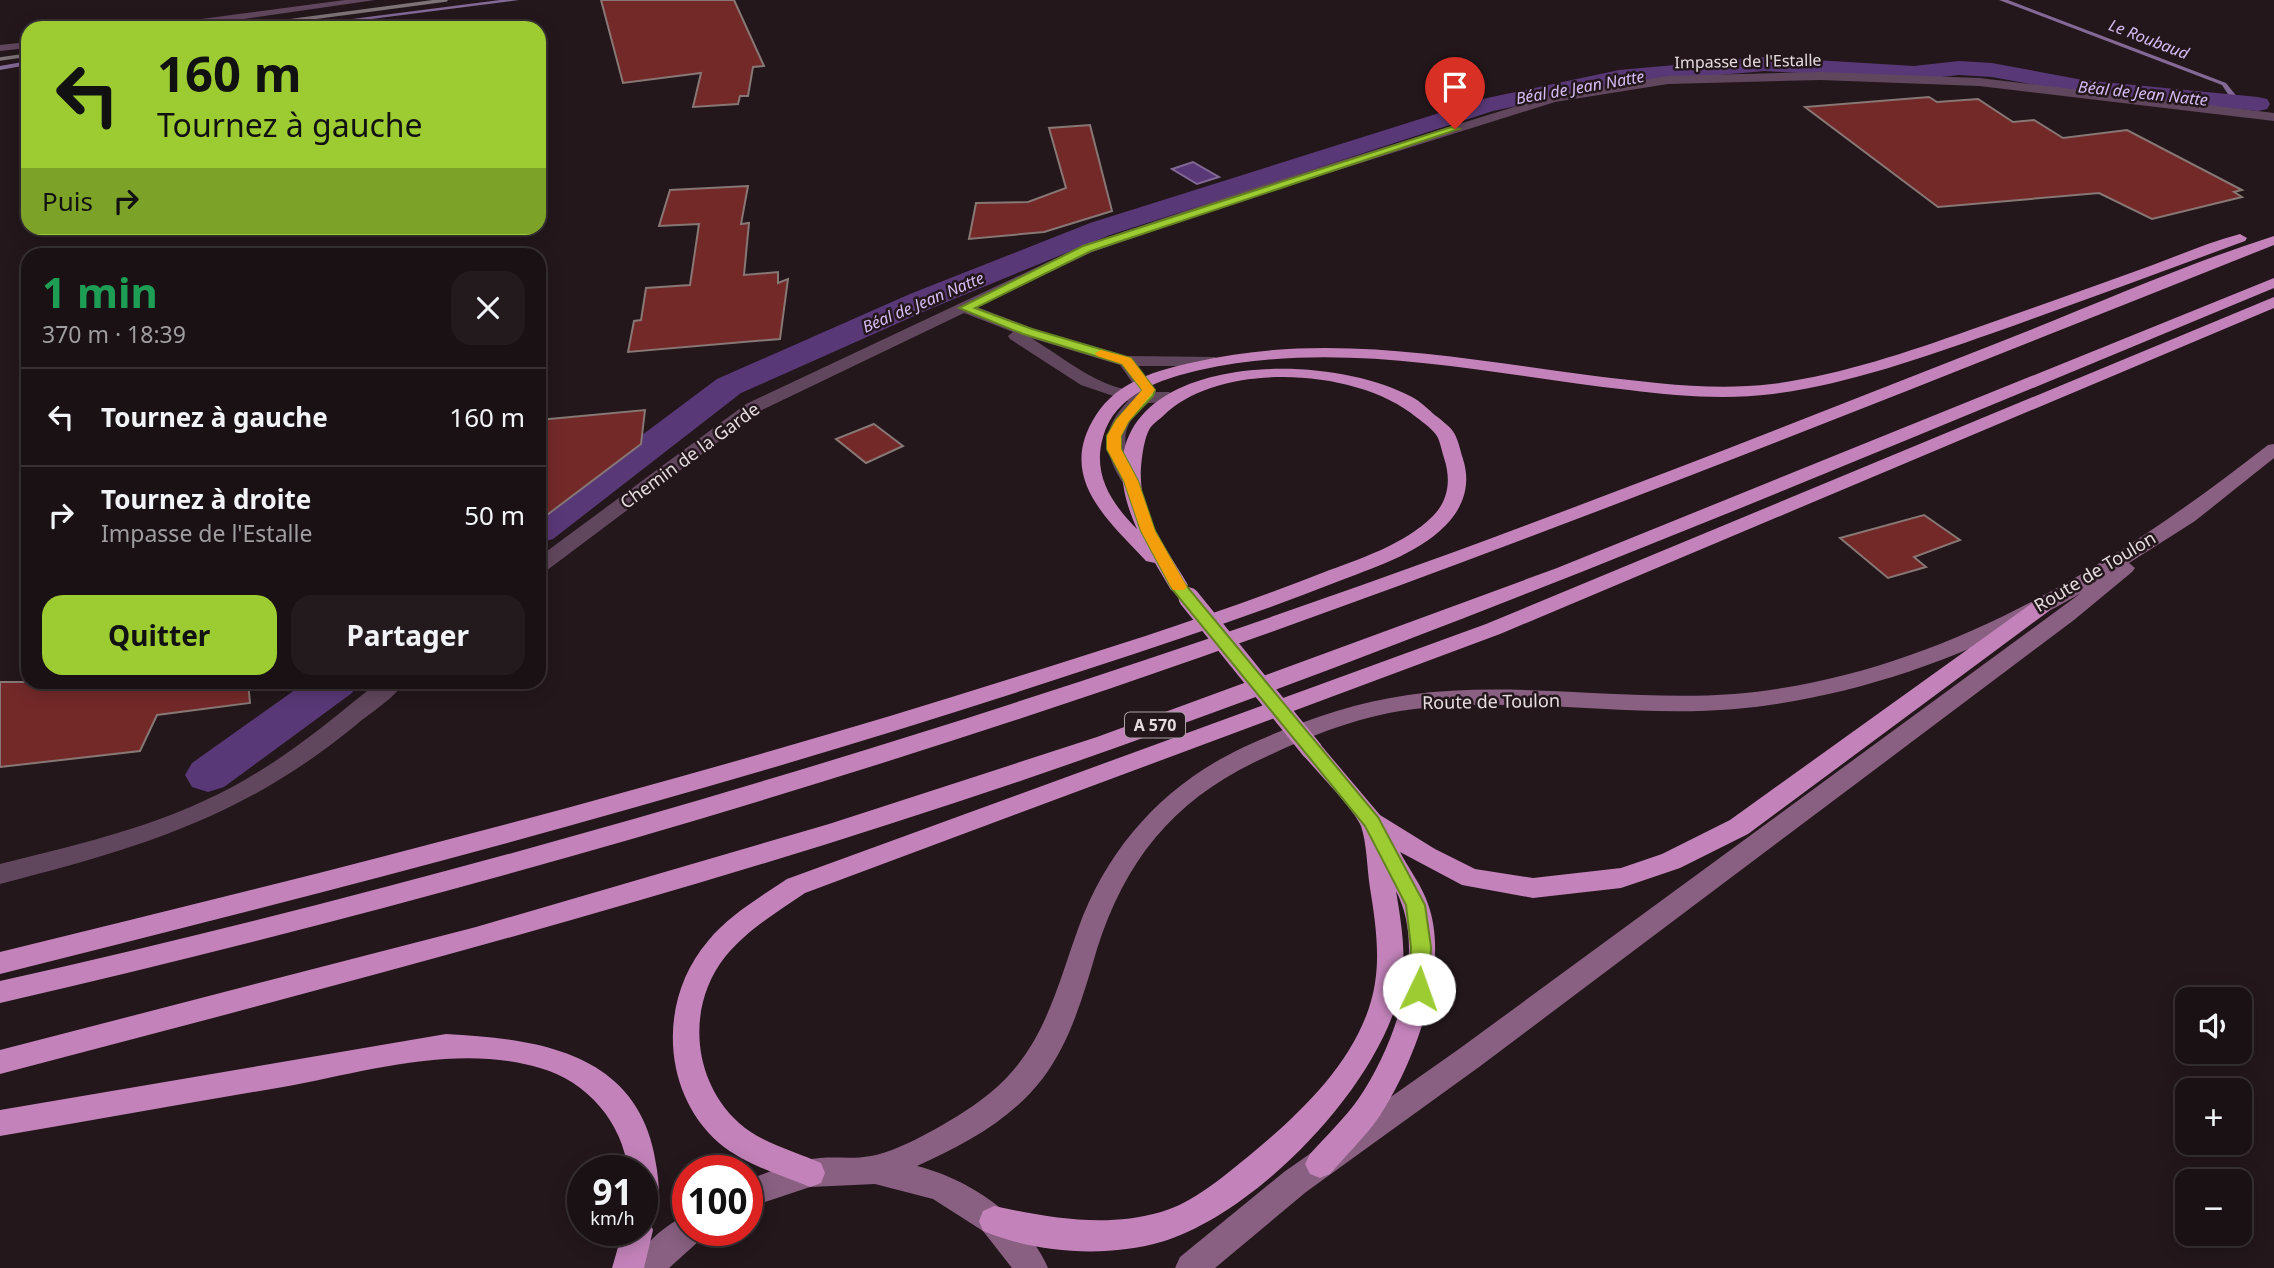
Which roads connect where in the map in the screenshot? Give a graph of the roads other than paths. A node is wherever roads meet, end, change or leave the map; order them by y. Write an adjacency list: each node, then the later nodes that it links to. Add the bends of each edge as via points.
1 (370, 0): 2 (street)
2 (210, 21)
3 (21, 46): 4 (street)
4 (0, 48)
5 (2274, 117): 10 (street, Impasse de l'Estalle, via 1979,82 1821,76 1668,80 1553,99 1257,191 1087,249)
6 (2274, 227): 12 (highway, via 1917,354 1817,383 1770,389 1723,393 1658,388 1403,354 1339,350 1285,350)
7 (2274, 240): 26 (highway, via 1711,463 1192,652 893,750 573,847 144,961)
8 (2274, 283): 27 (highway, A 570, via 1564,573 1105,743 830,833 476,938)
9 (2274, 302): 32 (highway, via 1493,629 796,886 741,924 707,961 688,1006 684,1051 698,1097 730,1134)
10 (965, 308): 11 (street); 14 (street, via 1032,345 1093,387); 19 (street, Chemin de la Garde, via 752,408)
11 (1126, 361): 12 (street); 13 (street)
12 (1209, 361): 13 (highway)
13 (1142, 391): 14 (street); 15 (street); 17 (street, via 1114,436 1114,449)
14 (1118, 397): 20 (highway, via 1095,431 1090,452 1092,475 1100,497)
15 (1169, 397): 17 (highway, via 1145,418 1135,439); 25 (highway, via 1225,378 1277,372 1314,372 1383,390 1415,407 1453,443 1459,463 1454,500 1440,520 1409,542 1281,597 935,712 514,835)
16 (2274, 449): 18 (main road, Route de Toulon)
17 (1131, 481): 20 (highway, via 1148,531)
18 (2197, 510): 21 (main road, Route de Toulon); 30 (main road, Route de Toulon, via 2067,615)
19 (546, 562)
20 (1183, 592): 23 (highway, bridge)
21 (2042, 606): 23 (highway, via 1739,827 1671,861 1621,878 1533,887 1471,878); 31 (main road, Route de Toulon, via 1913,660 1779,696 1735,701 1411,702 1305,732 1229,765 1185,793 1122,864 1109,885 1048,1047 1032,1070 1004,1101 969,1127)
22 (384, 689): 24 (street, via 287,765 195,816 112,846)
23 (1372, 822): 30 (highway, via 1416,905 1419,989 1403,1040 1369,1107); 34 (highway, via 1390,953 1387,988 1362,1053 1303,1127 1180,1220 1121,1235 1056,1234)
24 (0, 874)
25 (0, 963)
26 (0, 992)
27 (0, 1062)
28 (0, 1123): 29 (highway, via 446,1046 544,1056 586,1076 619,1104 635,1131)
29 (641, 1155)
30 (1320, 1164): 40 (main road, Route de Toulon)
31 (875, 1170): 32 (main road); 34 (main road, via 940,1186)
32 (810, 1172): 33 (main road)
33 (763, 1188)
34 (994, 1221): 39 (main road)
35 (672, 1242): 38 (main road)
36 (634, 1246): 37 (highway)
37 (628, 1268)
38 (648, 1268)
39 (1032, 1268)
40 (1191, 1268)

